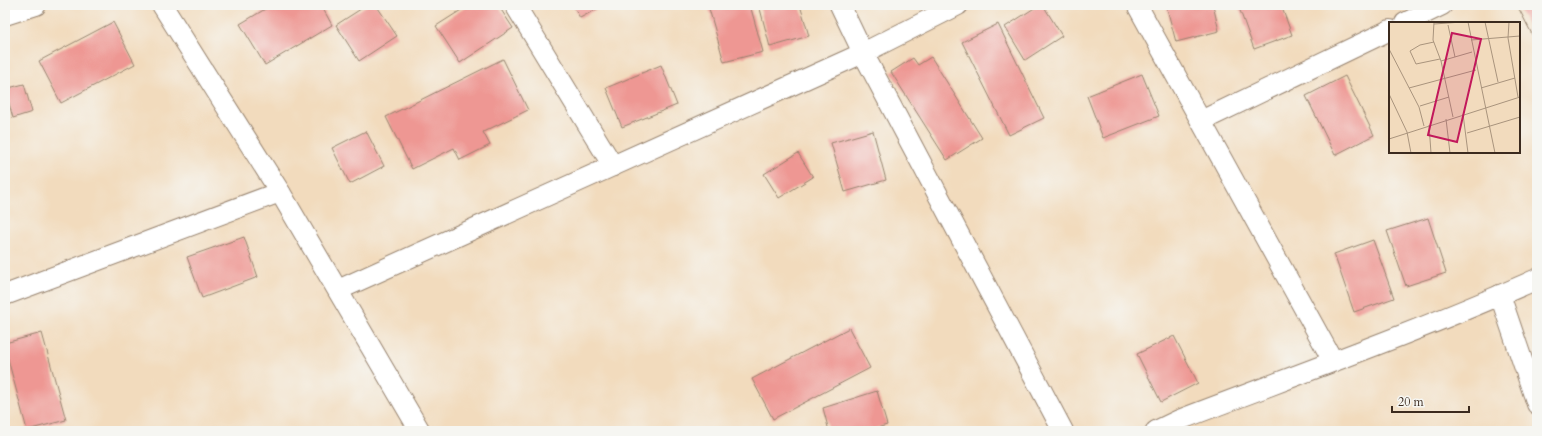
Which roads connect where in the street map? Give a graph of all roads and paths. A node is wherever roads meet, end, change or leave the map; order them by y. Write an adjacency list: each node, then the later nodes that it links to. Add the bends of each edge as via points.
1 (36, 5): 8 (street)
2 (162, 5): 14 (street)
3 (515, 5): 13 (street)
4 (840, 5): 11 (street)
5 (958, 5): 11 (street)
6 (1137, 5): 12 (street)
7 (1442, 5): 9 (street)
8 (5, 15)
9 (1407, 22)
10 (1389, 30): 12 (street)
11 (862, 53): 13 (street); 22 (street)
12 (1201, 122): 19 (street)
13 (613, 166): 16 (street)
14 (280, 192): 16 (street); 17 (street)
15 (1537, 279): 18 (street)
16 (338, 290): 21 (street)
17 (5, 295)
18 (1500, 295): 19 (street); 20 (street)
19 (1333, 361): 23 (street)
20 (1537, 404)
21 (411, 428)
22 (1063, 431)
23 (1156, 431)

